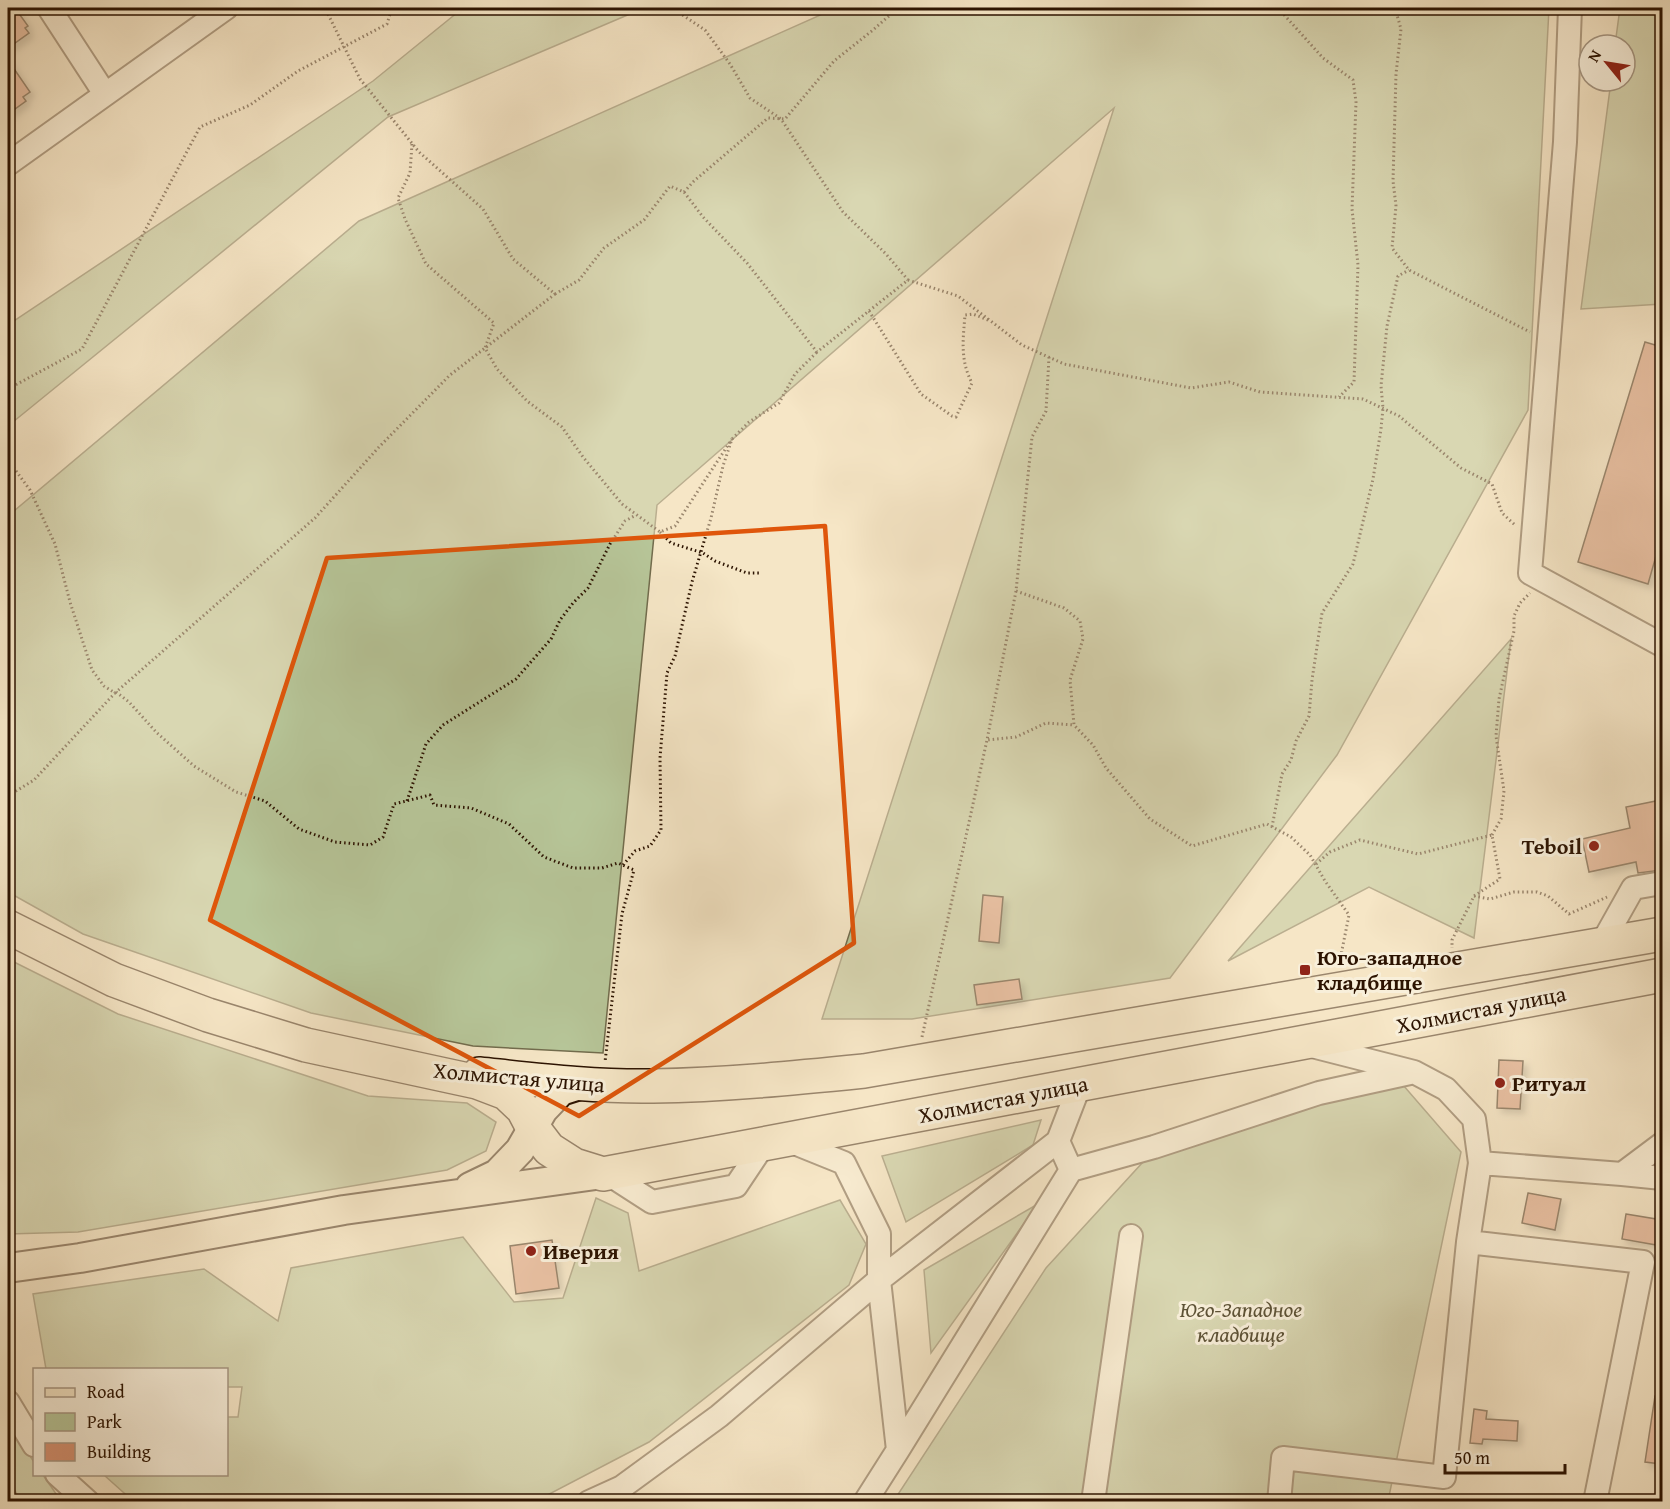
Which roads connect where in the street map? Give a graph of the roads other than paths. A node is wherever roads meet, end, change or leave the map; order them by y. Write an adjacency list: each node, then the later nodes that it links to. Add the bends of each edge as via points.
1 (226, 8): 4 (lane)
2 (1570, 8): 6 (lane, via 1565,142 1530,573)
3 (55, 10): 4 (lane)
4 (105, 94): 5 (lane)
5 (8, 164)
6 (1662, 645)
7 (1662, 883): 10 (lane, via 1633,888)
8 (8, 927): 15 (highway, via 114,980 207,1015 306,1045)
9 (1662, 934): 10 (highway, Холмистая улица)
10 (1601, 945): 12 (highway, Холмистая улица)
11 (1662, 975): 13 (highway, Холмистая улица)
12 (1328, 991): 13 (highway); 18 (highway, Холмистая улица, via 864,1071 775,1080)
13 (1333, 1037): 14 (highway, Холмистая улица)
14 (1301, 1043): 16 (lane); 17 (highway, Холмистая улица)
15 (414, 1068): 18 (highway, Холмистая улица); 19 (highway, Холмистая улица, via 477,1082 506,1093 523,1109)
16 (1414, 1072): 23 (lane, via 1446,1089 1474,1119); 24 (lane, via 1319,1092)
17 (1080, 1084): 20 (highway, Холмистая улица); 21 (lane)
18 (593, 1085): 19 (main road, via 561,1091)
19 (533, 1128): 25 (highway, Холмистая улица, via 549,1149 574,1165); 28 (main road, via 520,1150 497,1173 472,1186)
20 (775, 1141): 25 (highway, Холмистая улица); 33 (lane, via 844,1163 879,1234)
21 (1058, 1141): 24 (lane); 33 (lane)
22 (1662, 1144): 26 (lane)
23 (1480, 1163): 26 (lane); 30 (lane)
24 (1071, 1170): 36 (lane)
25 (605, 1173): 28 (main road)
26 (1622, 1174): 27 (lane)
27 (1662, 1178)
28 (430, 1198): 32 (main road)
29 (1131, 1236): 41 (lane)
30 (1468, 1242): 31 (lane); 42 (lane, via 1444,1477 1283,1458)
31 (1653, 1263): 43 (lane)
32 (8, 1268)
33 (879, 1280): 36 (lane); 39 (lane, via 719,1416 622,1487)
34 (8, 1402): 35 (lane)
35 (33, 1443)
36 (898, 1450): 40 (lane)
37 (59, 1476): 38 (lane)
38 (88, 1502)
39 (589, 1502)
40 (865, 1502)
41 (1093, 1502)
42 (1279, 1502)
43 (1595, 1502)

